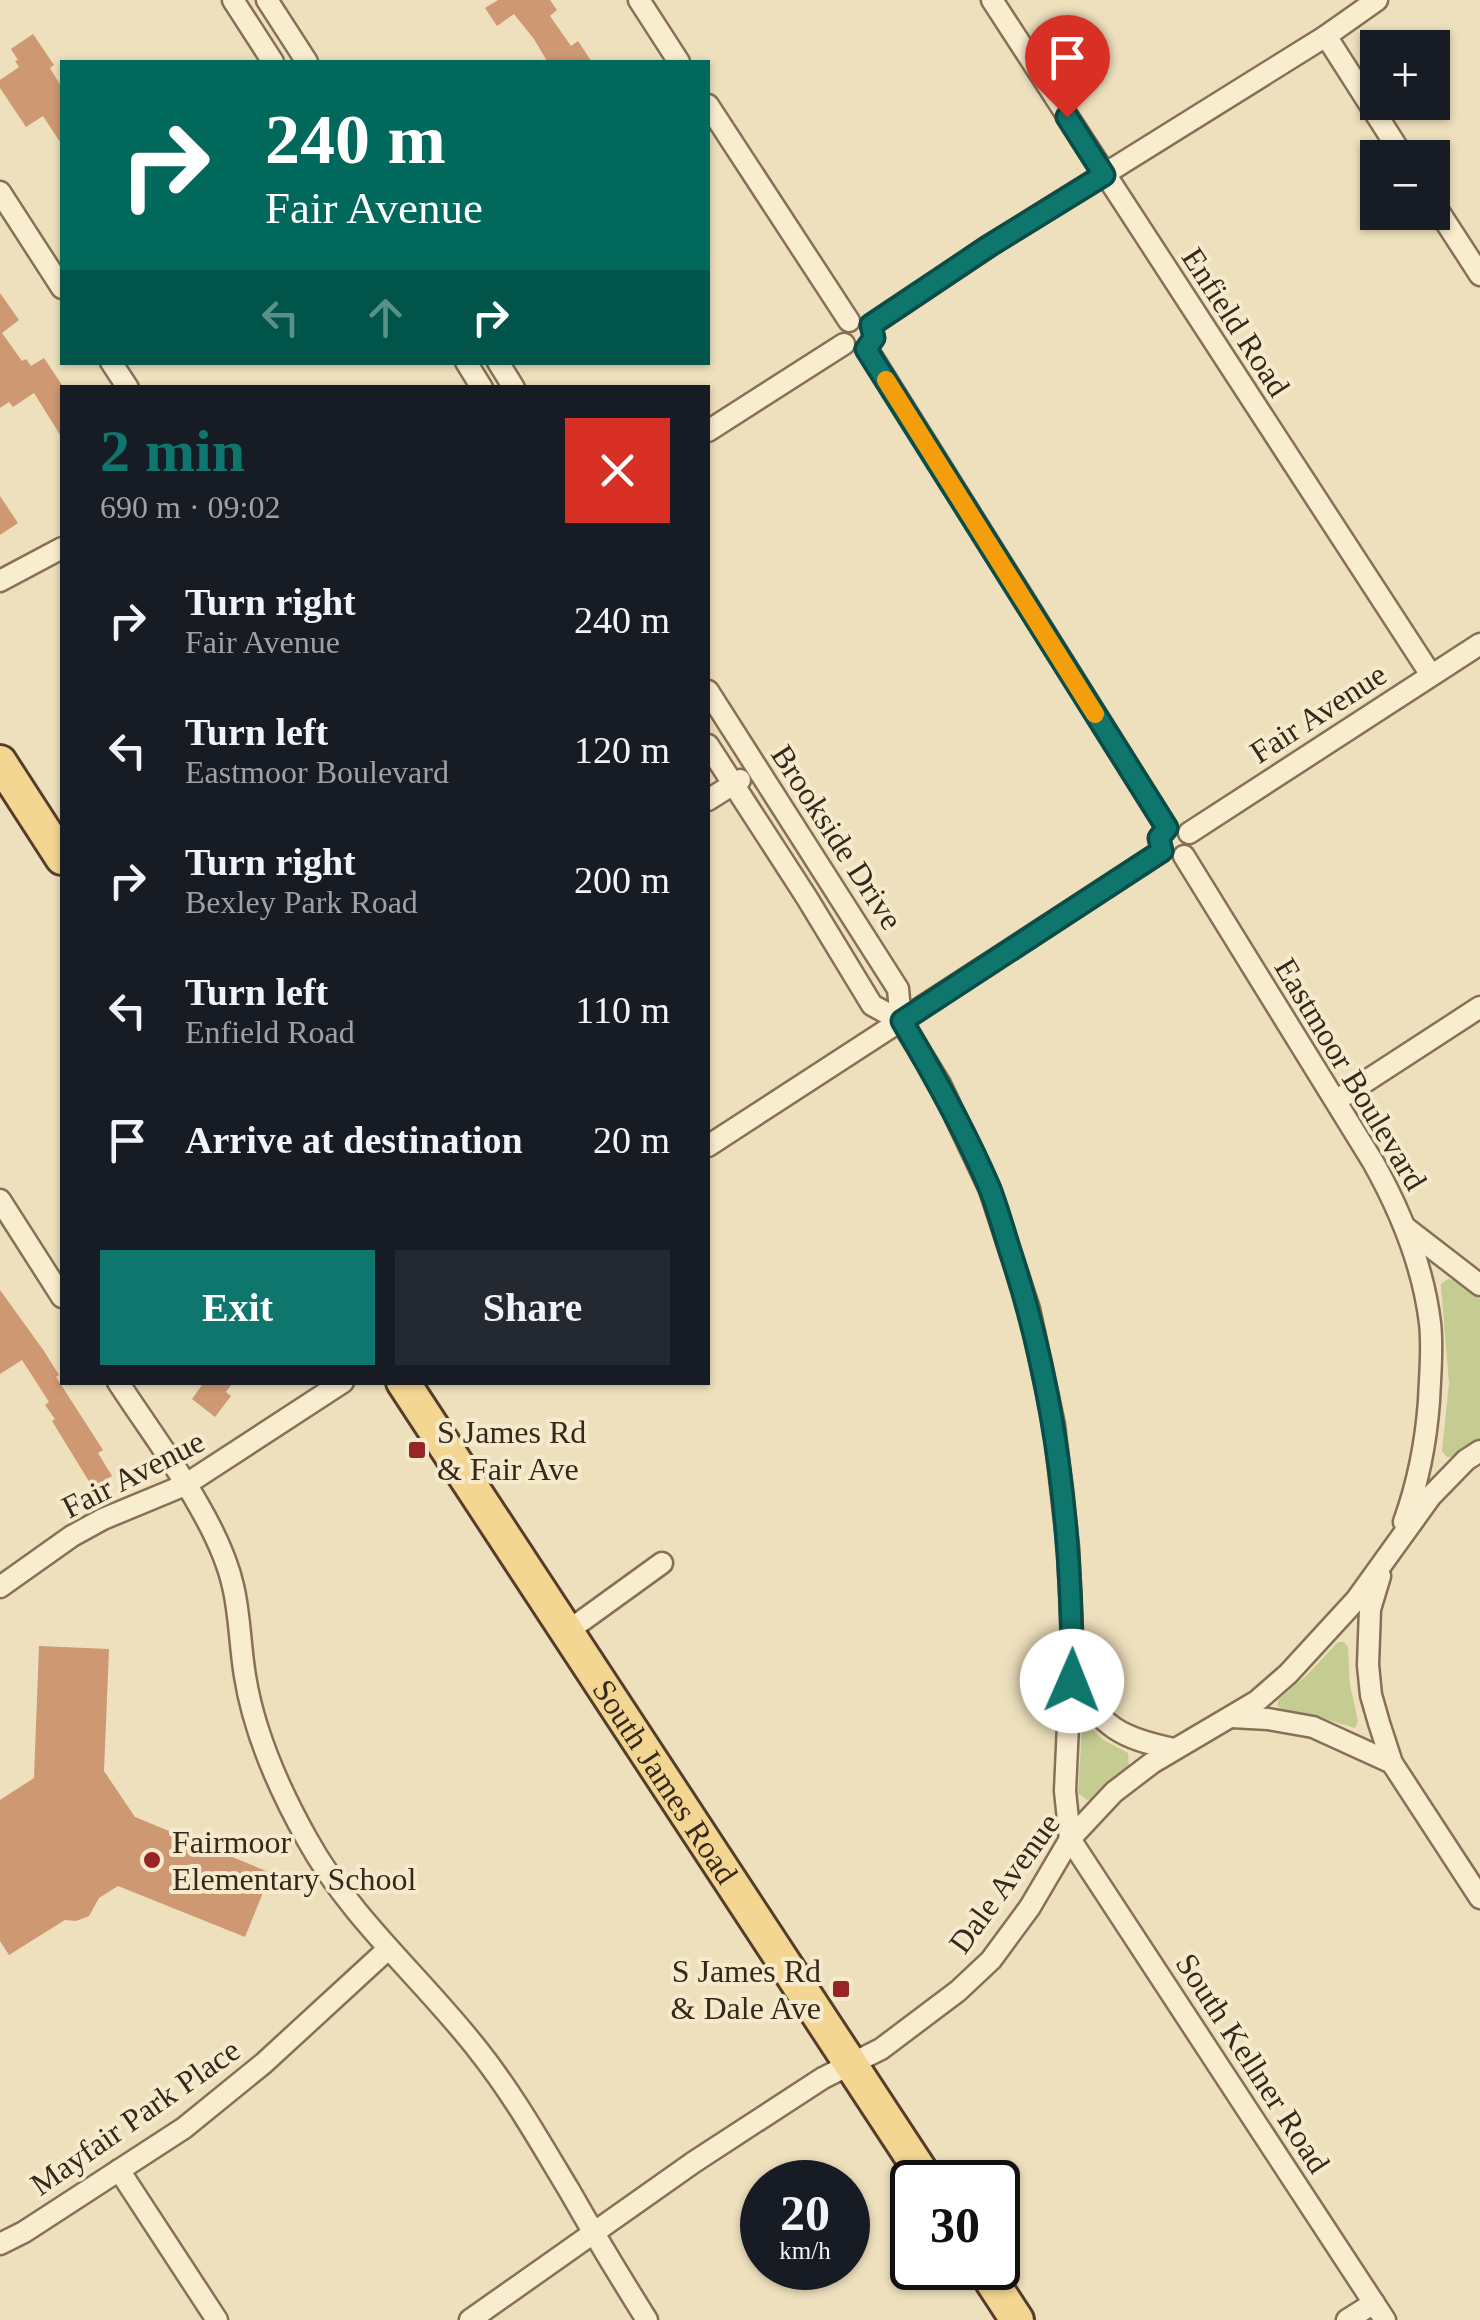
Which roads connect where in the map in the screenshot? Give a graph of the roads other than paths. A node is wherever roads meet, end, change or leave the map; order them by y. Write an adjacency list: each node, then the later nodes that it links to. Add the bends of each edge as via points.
1 (233, 0): 7 (street)
2 (267, 0): 8 (street)
3 (639, 0): 9 (street)
4 (992, 0): 12 (street, Enfield Road)
5 (1377, 0): 6 (street)
6 (1326, 36): 11 (street); 12 (street)
7 (272, 60)
8 (306, 60)
9 (679, 60)
10 (710, 108): 17 (street)
11 (1392, 140)
12 (1104, 175): 18 (street); 25 (street, Enfield Road)
13 (0, 192): 16 (street)
14 (1450, 229): 15 (street)
15 (1480, 275)
16 (60, 285)
17 (849, 321): 18 (street, via 861,318); 19 (street)
18 (871, 325): 20 (street, via 874,338)
19 (844, 344): 20 (street); 21 (street)
20 (866, 349): 32 (street)
21 (710, 431)
22 (60, 549): 23 (street)
23 (0, 581)
24 (1480, 644): 25 (street, Fair Avenue)
25 (1432, 675): 33 (street, Fair Avenue)
26 (710, 694): 29 (street, Brookside Drive)
27 (710, 748): 30 (street, Brookside Drive)
28 (0, 762): 35 (main road)
29 (757, 768): 30 (street); 38 (street, Brookside Drive, via 898,989)
30 (732, 786): 31 (street); 38 (street, Brookside Drive, via 872,1006)
31 (710, 799)
32 (1167, 828): 33 (street); 34 (street, via 1159,838)
33 (1190, 833): 36 (street, via 1192,846)
34 (1162, 851): 36 (street); 38 (street)
35 (60, 855)
36 (1184, 856): 39 (street, Eastmoor Boulevard)
37 (1480, 1006): 39 (street)
38 (902, 1021): 40 (street); 54 (street, Brookside Drive, via 990,1190 1029,1309 1054,1425 1069,1564)
39 (1336, 1100): 42 (street, Eastmoor Boulevard)
40 (710, 1145)
41 (0, 1200): 44 (street)
42 (1405, 1227): 43 (street); 50 (street, Eastmoor Boulevard, via 1424,1290 1432,1357 1420,1472)
43 (1480, 1285)
44 (60, 1294)
45 (120, 1385): 49 (street)
46 (339, 1385): 49 (street, Fair Avenue)
47 (405, 1385): 53 (main road, South James Road)
48 (1480, 1451): 50 (street, Dale Avenue, via 1431,1496)
49 (186, 1486): 52 (street, Fair Avenue, via 72,1536); 60 (street, via 234,1586 245,1680 272,1768 317,1856)
50 (1390, 1552): 55 (street, Dale Avenue, via 1288,1674); 57 (street, Eastmoor Boulevard, via 1370,1609 1368,1664)
51 (662, 1563): 53 (street)
52 (0, 1587)
53 (568, 1632): 61 (main road, South James Road)
54 (1072, 1681): 56 (street, via 1117,1732); 58 (street, Brookside Drive)
55 (1232, 1717): 56 (street, Dale Avenue); 57 (street, via 1313,1727)
56 (1174, 1750): 58 (street, Dale Avenue, via 1114,1792)
57 (1392, 1763): 59 (street, Eastmoor Boulevard)
58 (1070, 1839): 61 (street, Dale Avenue, via 991,1960 922,2021); 67 (street, South Kellner Road)
59 (1480, 1898)
60 (388, 1949): 63 (street, Mayfair Park Place, via 264,2063); 64 (street, via 510,2093)
61 (852, 2065): 62 (main road, South James Road); 64 (street, Dale Avenue)
62 (914, 2160)
63 (120, 2170): 65 (street, Mayfair Park Place); 68 (street)
64 (594, 2233): 69 (street, Dale Avenue); 70 (street)
65 (0, 2244)
66 (997, 2290): 71 (main road)
67 (1380, 2311): 72 (street)
68 (217, 2320)
69 (470, 2320)
70 (646, 2320)
71 (1017, 2320)
72 (1347, 2320)

